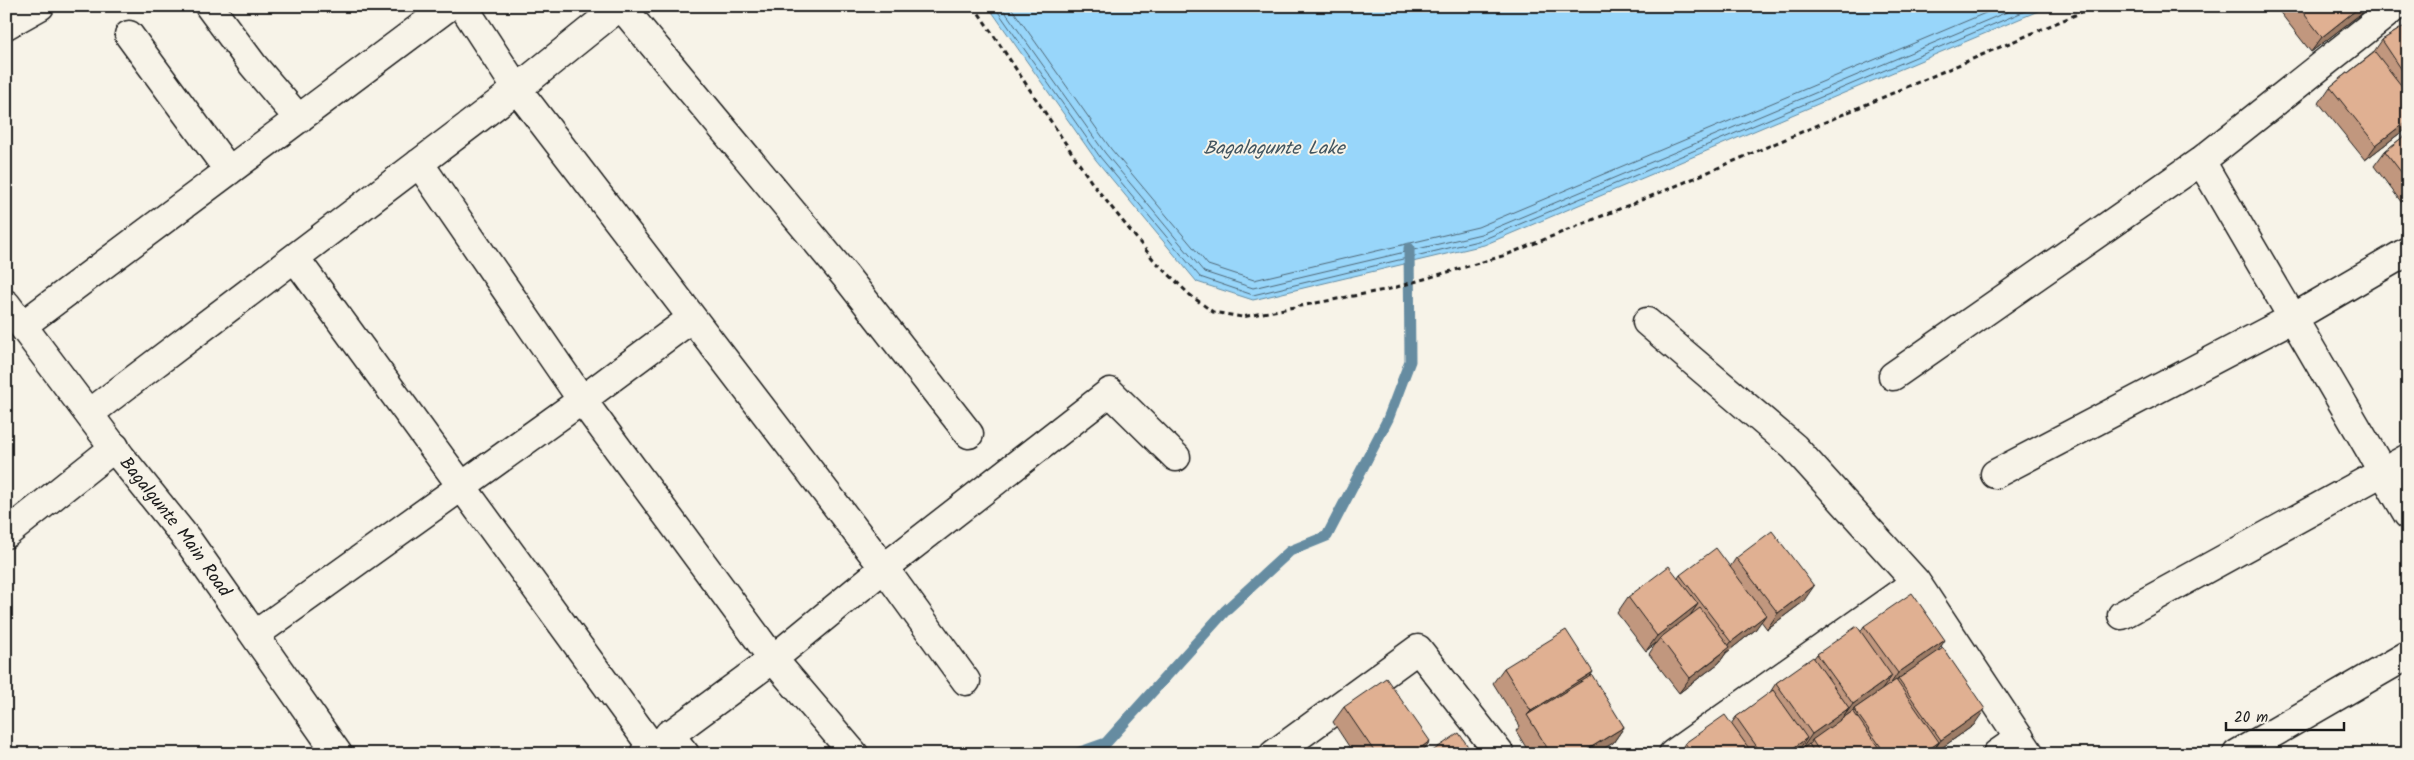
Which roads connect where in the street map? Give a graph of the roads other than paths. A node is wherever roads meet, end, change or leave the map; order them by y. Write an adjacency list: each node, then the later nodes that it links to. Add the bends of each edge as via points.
1 (40, 6): 7 (street)
2 (209, 6): 10 (street)
3 (449, 6): 10 (street)
4 (463, 6): 9 (street)
5 (620, 6): 9 (street); 24 (street, via 847,278)
6 (2396, 6): 11 (street)
7 (6, 25)
8 (128, 35): 13 (street)
9 (517, 89): 12 (street); 17 (street)
10 (299, 119): 13 (street)
11 (2201, 160): 18 (street); 21 (street)
12 (419, 163): 15 (street); 22 (street)
13 (230, 171): 20 (street)
14 (2408, 251): 18 (street)
15 (295, 258): 23 (street); 30 (street)
16 (6, 304): 20 (street, Bagalgunte Main Road)
17 (692, 318): 22 (street); 33 (street)
18 (2293, 318): 28 (street); 29 (street)
19 (1648, 322): 34 (street, via 1794,447)
20 (23, 325): 23 (street, Bagalgunte Main Road)
21 (1893, 376)
22 (582, 400): 30 (street); 38 (street)
23 (90, 413): 25 (street, Bagalgunte Main Road)
24 (969, 434)
25 (114, 448): 32 (street); 36 (street, Bagalgunte Main Road, via 187,539)
26 (1176, 457): 33 (street, via 1110,392)
27 (2408, 458): 28 (street)
28 (2382, 473): 31 (street); 35 (street)
29 (1995, 474)
30 (460, 486): 36 (street); 41 (street)
31 (2408, 515)
32 (6, 534)
33 (884, 568): 38 (street); 39 (street)
34 (1916, 582): 40 (street); 46 (street)
35 (2122, 615)
36 (256, 634): 42 (street, Bagalgunte Main Road)
37 (2408, 654): 48 (street)
38 (773, 659): 41 (street); 43 (street)
39 (966, 681)
40 (2025, 746): 47 (street)
41 (663, 747)
42 (338, 754)
43 (854, 754)
44 (1274, 754): 45 (street, via 1418,649)
45 (1500, 754)
46 (1674, 754)
47 (1997, 754)
48 (2237, 754)

